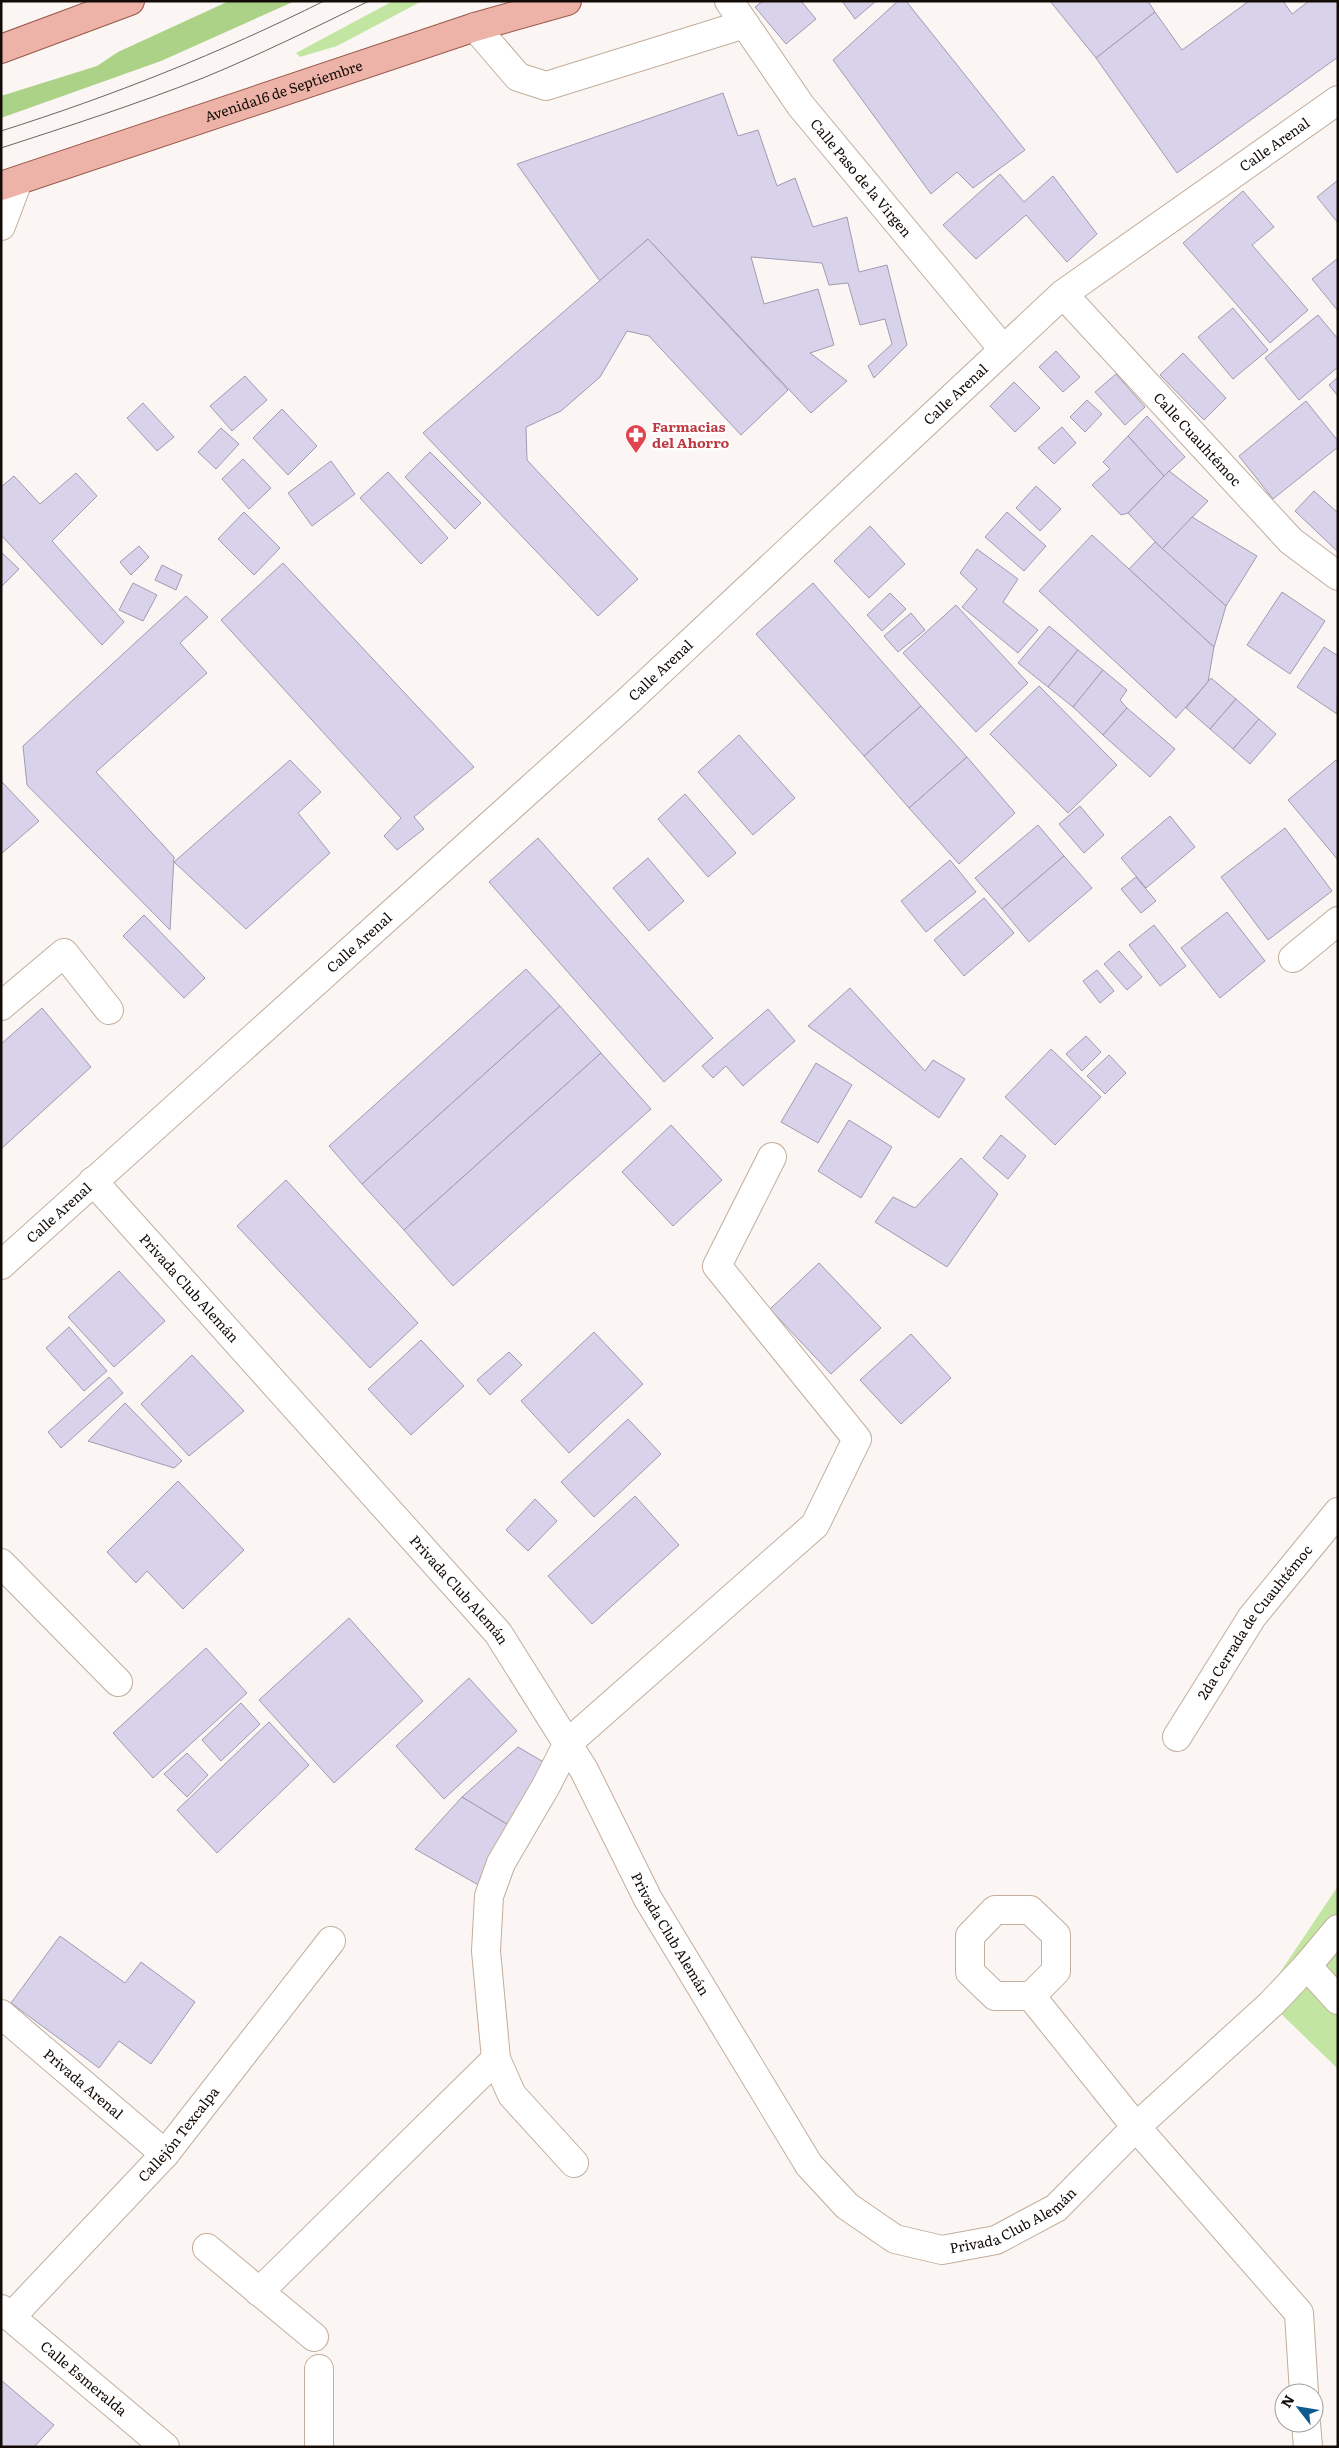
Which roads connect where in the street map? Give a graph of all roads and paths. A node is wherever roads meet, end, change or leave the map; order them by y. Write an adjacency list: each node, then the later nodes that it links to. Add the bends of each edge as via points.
1 (130, 1): 7 (main road)
2 (511, 1): 6 (main road)
3 (567, 1): 6 (main road, Avenida16 de Septiembre)
4 (729, 1): 5 (street, Calle Paso de la Virgen)
5 (745, 24): 6 (street, via 546,86 518,77); 12 (street, Calle Paso de la Virgen, via 801,106)
6 (475, 27): 9 (main road, Avenida16 de Septiembre)
7 (1, 49)
8 (1338, 100): 11 (street, Calle Arenal)
9 (10, 184): 10 (street)
10 (1, 226)
11 (1063, 294): 12 (street, Calle Arenal); 13 (street, Calle Cuauhtémoc, via 1291,541)
12 (1003, 349): 19 (street, Calle Arenal, via 627,702)
13 (1338, 576)
14 (1338, 921): 15 (street)
15 (1293, 958)
16 (1, 1006): 17 (street, via 64,953)
17 (108, 1010)
18 (772, 1158): 25 (street, via 718,1266 857,1439 815,1525)
19 (93, 1181): 20 (street, Calle Arenal); 25 (street, Privada Club Alemán, via 498,1633)
20 (1, 1265)
21 (1338, 1512): 24 (street, 2da Cerrada de Cuauhtémoc, via 1252,1617)
22 (1, 1563): 23 (street)
23 (118, 1682)
24 (1176, 1737)
25 (568, 1743): 32 (street, via 501,1863 489,1896 486,1951); 33 (street, Privada Club Alemán, via 648,1899 810,2165 847,2206 895,2239 942,2250 996,2240 1056,2208)
26 (1338, 1929): 28 (street, Privada Club Alemán)
27 (331, 1941): 34 (street, Callejón Texcalpa)
28 (1308, 1966): 30 (street); 33 (street, Privada Club Alemán)
29 (1031, 1996): 33 (street)
30 (1338, 2000)
31 (1, 2014): 34 (street, Privada Arenal)
32 (496, 2059): 35 (street, via 512,2095); 37 (street)
33 (1136, 2127): 41 (street, via 1299,2313)
34 (165, 2154): 38 (street, Callejón Texcalpa)
35 (574, 2163)
36 (207, 2248): 37 (street)
37 (260, 2292): 39 (street)
38 (6, 2313): 43 (street, Calle Esmeralda)
39 (314, 2337)
40 (319, 2369): 44 (street)
41 (1303, 2383)
42 (1307, 2433): 45 (street)
43 (165, 2447)
44 (319, 2447)
45 (1308, 2447)

